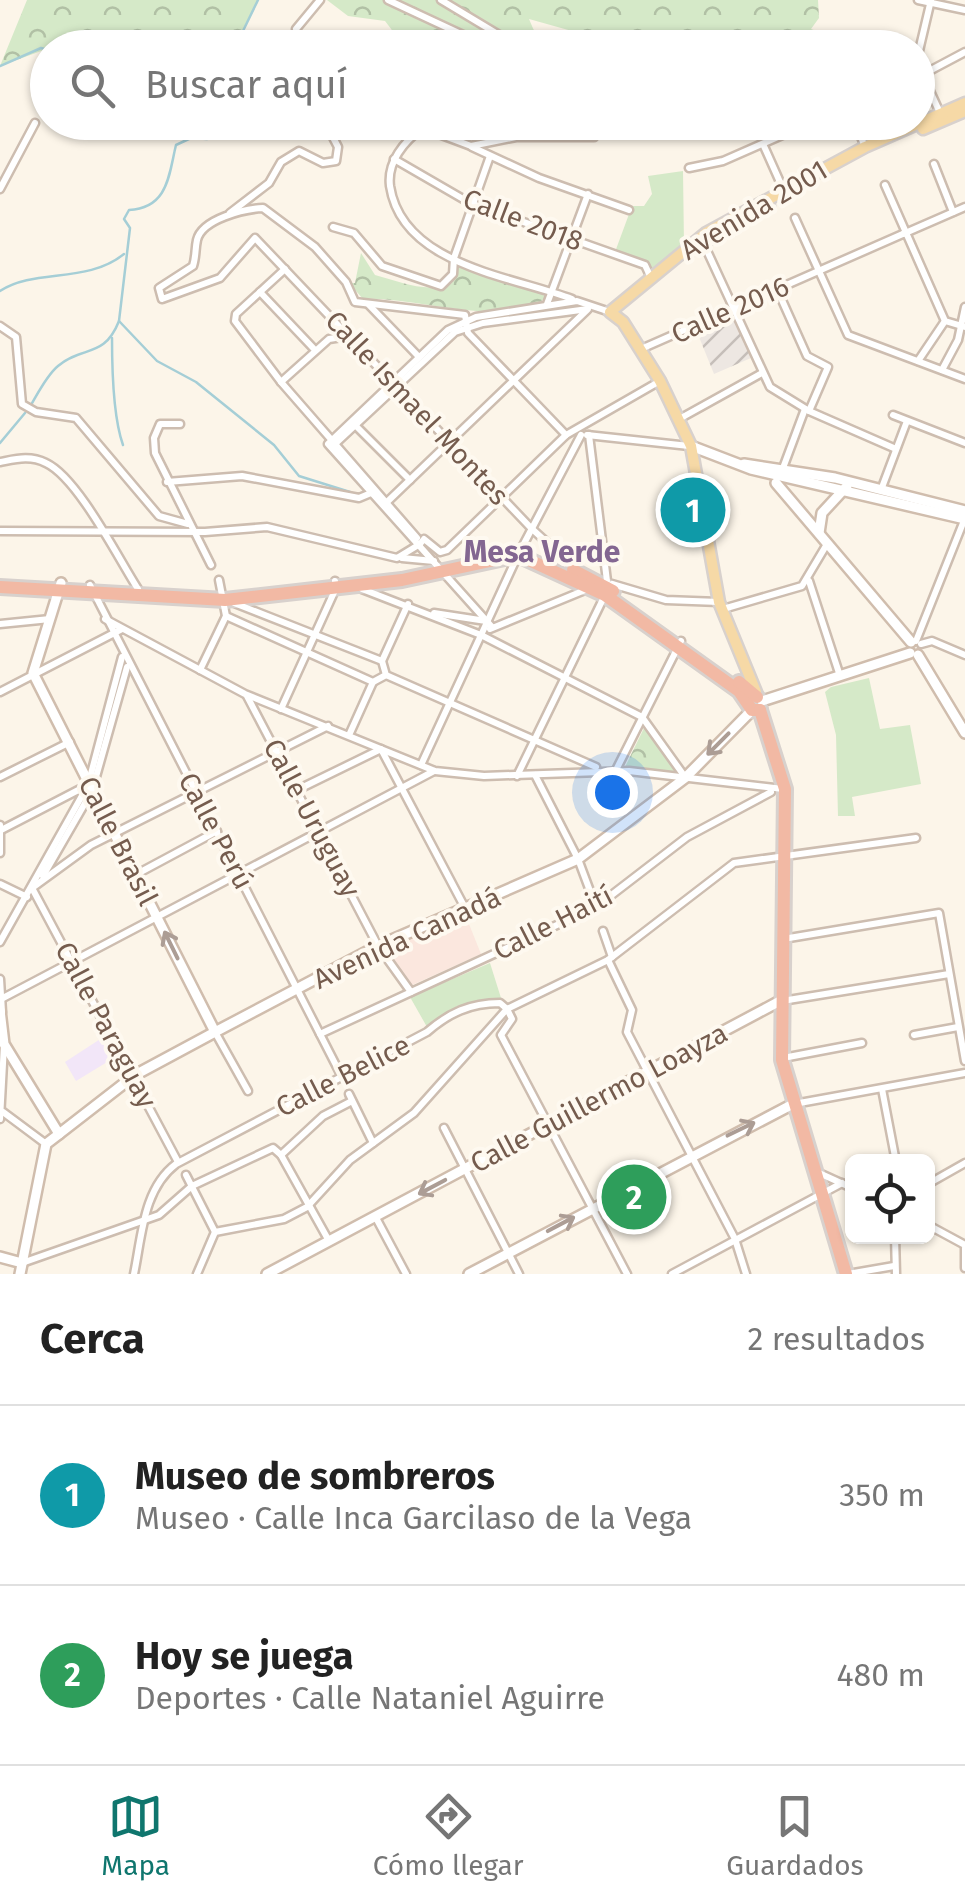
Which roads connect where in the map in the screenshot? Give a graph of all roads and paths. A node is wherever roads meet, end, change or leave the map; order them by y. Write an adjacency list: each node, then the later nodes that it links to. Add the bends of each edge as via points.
1 (320, 0): 7 (street)
2 (388, 0): 8 (street)
3 (441, 0): 9 (street)
4 (918, 0): 5 (street)
5 (931, 1): 6 (street); 10 (street)
6 (965, 10)
7 (296, 29)
8 (452, 30)
9 (490, 30)
10 (924, 30)
11 (965, 52): 12 (street)
12 (935, 68)
13 (935, 104): 15 (street)
14 (965, 107): 15 (main road, Avenida 2001)
15 (942, 117): 16 (main road, Avenida 2001); 17 (main road, Avenida 2001)
16 (935, 120)
17 (935, 120)
18 (30, 132): 35 (street)
19 (334, 140): 42 (street, via 336,162 290,155 263,189)
20 (412, 140): 31 (street)
21 (456, 140): 28 (street)
22 (501, 140): 28 (street)
23 (773, 140): 27 (street)
24 (862, 140): 29 (street)
25 (881, 140): 29 (main road, Avenida 2001)
26 (894, 140): 47 (main road, Avenida 2001)
27 (764, 144): 33 (street); 36 (street)
28 (472, 146): 30 (street)
29 (865, 146): 36 (main road, Avenida 2001)
30 (490, 156): 37 (street); 38 (street)
31 (394, 159): 38 (street, Calle 2018); 48 (street, via 389,180 405,224 420,241)
32 (934, 164): 41 (street)
33 (690, 168)
34 (885, 185): 45 (street)
35 (0, 189)
36 (784, 191): 47 (main road, Avenida 2001)
37 (588, 194): 40 (street); 46 (street)
38 (473, 204): 46 (street, Calle 2018); 48 (street)
39 (965, 207): 41 (street, Calle 2016)
40 (628, 210)
41 (954, 212): 45 (street, Calle 2016)
42 (229, 214): 49 (street, Calle Ismael Montes, via 203,230 194,266 159,288 162,299 220,278 255,238); 56 (street, via 268,211 328,260 351,299)
43 (795, 218): 50 (street)
44 (334, 227): 48 (street, via 354,234 382,266 417,282 441,286 453,274)
45 (904, 234): 50 (street, Calle 2016); 62 (street)
46 (571, 240): 51 (street, Calle 2018, via 645,265); 53 (street)
47 (702, 240): 51 (main road, Avenida 2001); 60 (street)
48 (454, 258): 53 (street)
49 (285, 268): 54 (street); 66 (street, Calle Ismael Montes)
50 (820, 270): 52 (street, Calle 2016); 70 (street, via 848,336)
51 (651, 279): 61 (main road, Avenida 2001)
52 (777, 289): 60 (street, Calle 2016); 78 (street, via 807,356 828,367)
53 (552, 291): 55 (street); 57 (street)
54 (260, 292): 68 (street); 75 (street, via 234,317)
55 (577, 300): 57 (street); 59 (street)
56 (368, 304): 63 (street, via 456,312); 69 (street)
57 (546, 305): 63 (street)
58 (965, 306): 65 (street)
59 (590, 307): 61 (street); 63 (street); 76 (street)
60 (734, 308): 67 (street, Calle 2016); 72 (street)
61 (613, 314): 67 (main road)
62 (945, 321): 65 (street); 70 (street)
63 (467, 322): 69 (street); 76 (street, via 468,333)
64 (0, 326): 105 (street, via 16,337 22,404 76,418 158,516)
65 (963, 327): 71 (street)
66 (349, 336): 68 (street, via 328,338); 77 (street, Calle Ismael Montes)
67 (641, 349): 74 (main road)
68 (314, 350): 75 (street)
69 (422, 359): 77 (street)
70 (918, 361): 71 (street)
71 (942, 370): 73 (street)
72 (762, 372): 78 (street, via 776,392); 80 (street)
73 (965, 379)
74 (660, 380): 80 (main road); 84 (street)
75 (282, 382): 86 (street)
76 (514, 382): 85 (street); 87 (street)
77 (395, 384): 82 (street); 87 (street, Calle Ismael Montes)
78 (807, 410): 90 (street); 93 (street)
79 (894, 415): 81 (street)
80 (681, 418): 89 (main road)
81 (907, 421): 88 (street); 90 (street)
82 (354, 423): 86 (street); 95 (street)
83 (180, 424): 96 (street, via 160,424 154,438)
84 (582, 433): 85 (street); 89 (street); 106 (street); 124 (street)
85 (566, 435): 101 (street)
86 (332, 442): 99 (street)
87 (450, 442): 95 (street); 101 (street, Calle Ismael Montes)
88 (965, 442)
89 (691, 446): 92 (street); 128 (main road)
90 (896, 449): 100 (street)
91 (0, 462): 108 (street, via 28,457 49,464)
92 (744, 464): 93 (street); 94 (street)
93 (783, 468): 98 (street)
94 (760, 471): 97 (street); 98 (street)
95 (410, 480): 102 (street)
96 (167, 482): 99 (street, via 242,476 359,498); 105 (street)
97 (776, 484): 109 (street)
98 (847, 485): 100 (street); 109 (street, via 822,513)
99 (374, 490): 102 (street)
100 (881, 492): 103 (street); 104 (street)
101 (503, 499): 106 (street, Calle Ismael Montes); 111 (street, via 447,550 424,539)
102 (385, 504): 111 (street)
103 (965, 510)
104 (965, 519): 140 (street)
105 (190, 528): 108 (street); 113 (street, via 267,527); 114 (street)
106 (531, 528): 112 (street); 116 (street, Calle Ismael Montes)
107 (0, 531): 108 (street)
108 (101, 532): 122 (street)
109 (819, 532): 110 (street)
110 (828, 543): 117 (street); 140 (street)
111 (420, 544): 113 (street); 115 (street)
112 (520, 551): 115 (highway); 116 (highway); 123 (highway); 134 (street)
113 (401, 558): 115 (street)
114 (211, 564)
115 (441, 567): 118 (highway); 134 (street)
116 (583, 574): 124 (highway)
117 (809, 580): 128 (street); 150 (street)
118 (356, 583): 120 (highway); 127 (street)
119 (0, 584): 121 (highway)
120 (336, 585): 126 (highway); 136 (street)
121 (60, 586): 125 (highway); 131 (street)
122 (138, 588): 125 (highway); 126 (highway)
123 (591, 588): 124 (highway); 134 (street)
124 (608, 588): 128 (street); 139 (highway); 149 (street)
125 (92, 589): 126 (highway); 132 (street, Calle Perú)
126 (223, 590): 130 (street); 136 (street)
127 (408, 604): 129 (street); 144 (street)
128 (720, 606): 154 (main road)
129 (423, 611): 134 (street); 137 (street)
130 (226, 616): 141 (street); 146 (street)
131 (50, 619): 133 (street); 147 (street)
132 (105, 620): 135 (street); 138 (street, Calle Perú)
133 (0, 624)
134 (490, 624): 137 (street)
135 (122, 630): 138 (street); 146 (street)
136 (316, 633): 141 (street); 144 (street)
137 (480, 635): 149 (street); 155 (street)
138 (112, 636): 143 (street, Calle Perú); 147 (street)
139 (680, 644): 154 (highway); 157 (street)
140 (915, 647): 142 (street, via 932,641); 150 (street); 160 (street)
141 (307, 653): 151 (street); 156 (street)
142 (965, 655)
143 (123, 656): 145 (street, Calle Perú); 173 (street)
144 (382, 661): 148 (street)
145 (128, 664): 173 (street); 177 (street, Calle Perú)
146 (200, 670): 153 (street)
147 (33, 673): 152 (street); 162 (street, Calle Brasil)
148 (386, 675): 151 (street); 155 (street)
149 (565, 677): 157 (street); 161 (street)
150 (840, 678): 154 (street)
151 (373, 682): 159 (street)
152 (0, 692)
153 (246, 694): 156 (street); 164 (street, Calle Uruguay)
154 (755, 700): 172 (street, Avenida Canadá, one-way to 172); 176 (highway)
155 (449, 702): 161 (street); 165 (street)
156 (280, 709): 158 (street)
157 (642, 717): 168 (street); 172 (street)
158 (330, 725): 159 (street); 164 (street)
159 (350, 733): 163 (street)
160 (964, 733)
161 (536, 739): 167 (street); 169 (street)
162 (70, 742): 171 (street); 173 (street, Calle Brasil)
163 (381, 749): 165 (street); 174 (street); 175 (street)
164 (278, 752): 175 (street, Calle Uruguay); 177 (street)
165 (421, 764): 166 (street)
166 (435, 770): 169 (street); 174 (street)
167 (602, 770): 168 (street); 170 (street)
168 (616, 770): 172 (street)
169 (518, 776): 170 (street)
170 (535, 776): 185 (street)
171 (0, 777)
172 (685, 778): 176 (street); 185 (street, Avenida Canadá)
173 (90, 788): 178 (street); 181 (street, Calle Brasil); 189 (street, via 67,839)
174 (401, 789): 180 (street); 192 (street)
175 (297, 790): 180 (street, Calle Uruguay)
176 (779, 790): 184 (highway); 191 (street, Calle Haití, via 686,838)
177 (196, 793): 179 (street, Calle Perú); 181 (street)
178 (1, 828): 183 (street)
179 (217, 832): 186 (street); 187 (street, Calle Perú)
180 (320, 833): 187 (street); 197 (street, Calle Uruguay)
181 (116, 835): 186 (street, Calle Brasil); 189 (street)
182 (916, 838): 184 (street)
183 (0, 852)
184 (786, 857): 195 (highway); 198 (street, via 734,864)
185 (578, 859): 191 (street); 192 (street, Avenida Canadá)
186 (135, 874): 193 (street, Calle Brasil)
187 (240, 875): 193 (street); 202 (street, Calle Perú)
188 (0, 884): 190 (street)
189 (32, 888): 190 (street); 199 (street, Calle Paraguay)
190 (27, 897): 196 (street)
191 (596, 907): 203 (street, Calle Haití)
192 (466, 910): 197 (street, Avenida Canadá)
193 (158, 918): 199 (street); 211 (street, Calle Brasil, one-way to 193)
194 (603, 931): 198 (street)
195 (783, 939): 200 (street, via 939,913); 205 (highway)
196 (0, 942)
197 (378, 946): 202 (street, Avenida Canadá); 203 (street, Calle Uruguay)
198 (610, 959): 206 (street); 218 (street, via 632,1010 625,1027)
199 (72, 961): 204 (street); 220 (street, Calle Paraguay)
200 (949, 974): 205 (street, Calle Guillermo Loayza); 210 (street)
201 (0, 979): 204 (street)
202 (297, 988): 211 (street, Avenida Canadá); 212 (street, Calle Perú)
203 (411, 992): 212 (street, Calle Haití)
204 (3, 998): 208 (street)
205 (780, 1002): 216 (highway); 218 (street, Calle Guillermo Loayza)
206 (524, 1005): 207 (street, Calle Belice); 209 (street)
207 (507, 1010): 209 (street); 221 (street, Calle Belice, via 484,1003 443,1016 427,1032); 229 (street, via 414,1113)
208 (1, 1012): 214 (street)
209 (512, 1019): 226 (street, via 501,1035)
210 (958, 1027): 213 (street); 217 (street)
211 (215, 1032): 220 (street, Avenida Canadá); 223 (street, Calle Brasil)
212 (320, 1034): 221 (street, Calle Perú)
213 (914, 1035)
214 (4, 1044): 225 (street); 228 (street)
215 (862, 1044): 216 (street)
216 (782, 1058): 224 (highway)
217 (965, 1061)
218 (646, 1073): 226 (street, Calle Guillermo Loayza); 231 (street)
219 (965, 1073): 222 (street)
220 (135, 1075): 228 (street, Avenida Canadá); 234 (street, Calle Paraguay)
221 (342, 1077): 234 (street, Calle Belice)
222 (882, 1088): 224 (street); 232 (street)
223 (248, 1091)
224 (793, 1104): 231 (street, one-way to 224); 237 (highway)
225 (1, 1114): 230 (street)
226 (548, 1124): 236 (street, Calle Guillermo Loayza); 245 (street)
227 (444, 1128): 236 (street)
228 (59, 1134): 230 (street, Avenida Canadá)
229 (373, 1143): 233 (street, via 350,1098); 244 (street)
230 (46, 1144): 256 (street)
231 (690, 1154): 245 (street); 251 (street)
232 (894, 1154)
233 (281, 1155): 242 (street, via 268,1149); 244 (street)
234 (178, 1162): 247 (street, via 157,1182)
235 (965, 1162): 239 (street)
236 (464, 1170): 246 (street, Calle Guillermo Loayza, one-way to 246); 254 (street)
237 (813, 1170): 240 (street); 243 (highway)
238 (186, 1175): 242 (street)
239 (935, 1180)
240 (842, 1183): 241 (street); 243 (street)
241 (845, 1184)
242 (192, 1186): 247 (street); 249 (street)
243 (821, 1195): 251 (street); 268 (highway)
244 (307, 1207): 249 (street, via 284,1219); 250 (street)
245 (592, 1208): 254 (street, one-way to 245); 265 (street)
246 (375, 1216): 250 (street, Calle Guillermo Loayza); 262 (street)
247 (146, 1220): 256 (street); 259 (street)
248 (935, 1230): 253 (street)
249 (214, 1232): 260 (street)
250 (329, 1240): 261 (street, Calle Guillermo Loayza)
251 (735, 1240): 266 (street); 267 (street)
252 (895, 1244): 258 (street)
253 (965, 1246): 257 (street)
254 (507, 1253): 263 (street); 264 (street)
255 (0, 1257): 256 (street)
256 (21, 1268)
257 (965, 1268)
258 (895, 1270): 268 (street)
259 (134, 1274)
260 (197, 1274)
261 (267, 1274)
262 (406, 1274)
263 (468, 1274)
264 (519, 1274)
265 (627, 1274)
266 (672, 1274)
267 (746, 1274)
268 (847, 1274)

